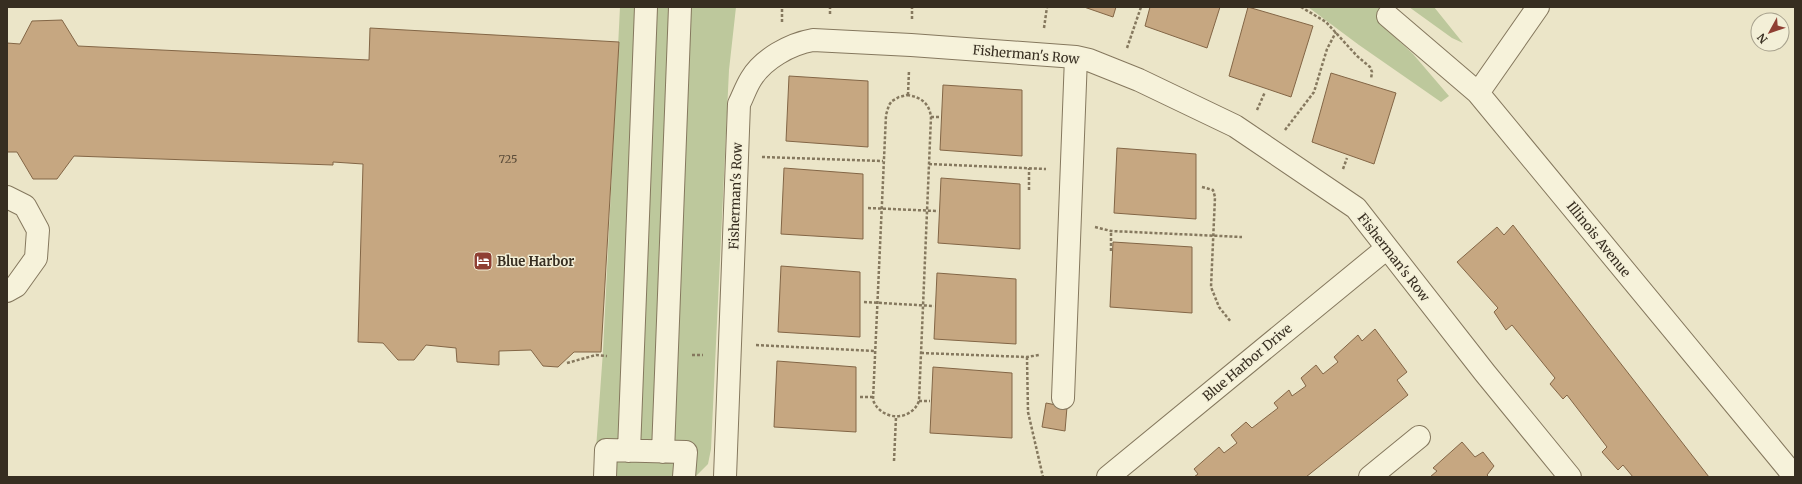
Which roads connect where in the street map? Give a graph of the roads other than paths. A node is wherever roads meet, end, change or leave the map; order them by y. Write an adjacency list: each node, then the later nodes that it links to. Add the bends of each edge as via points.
1 (646, 7): 12 (street)
2 (680, 7): 13 (street)
3 (1538, 7): 6 (street)
4 (1388, 16): 6 (street, Illinois Avenue)
5 (1076, 57): 8 (street, Fisherman's Row, via 1139,80 1235,126 1356,208); 10 (street); 16 (street, Fisherman's Row, via 813,40 798,43 772,57 752,78 739,104)
6 (1478, 93): 20 (street, Illinois Avenue)
7 (7, 197): 9 (street, via 25,206 38,230 36,258 16,286)
8 (1387, 248): 17 (street, Blue Harbor Drive); 19 (street, Fisherman's Row)
9 (7, 291)
10 (1063, 398)
11 (1419, 437): 18 (street)
12 (629, 451): 13 (street); 14 (street, via 606,450)
13 (663, 452): 15 (street, via 686,452)
14 (605, 477)
15 (684, 477)
16 (725, 477)
17 (1108, 477)
18 (1370, 477)
19 (1570, 477)
20 (1795, 477)

